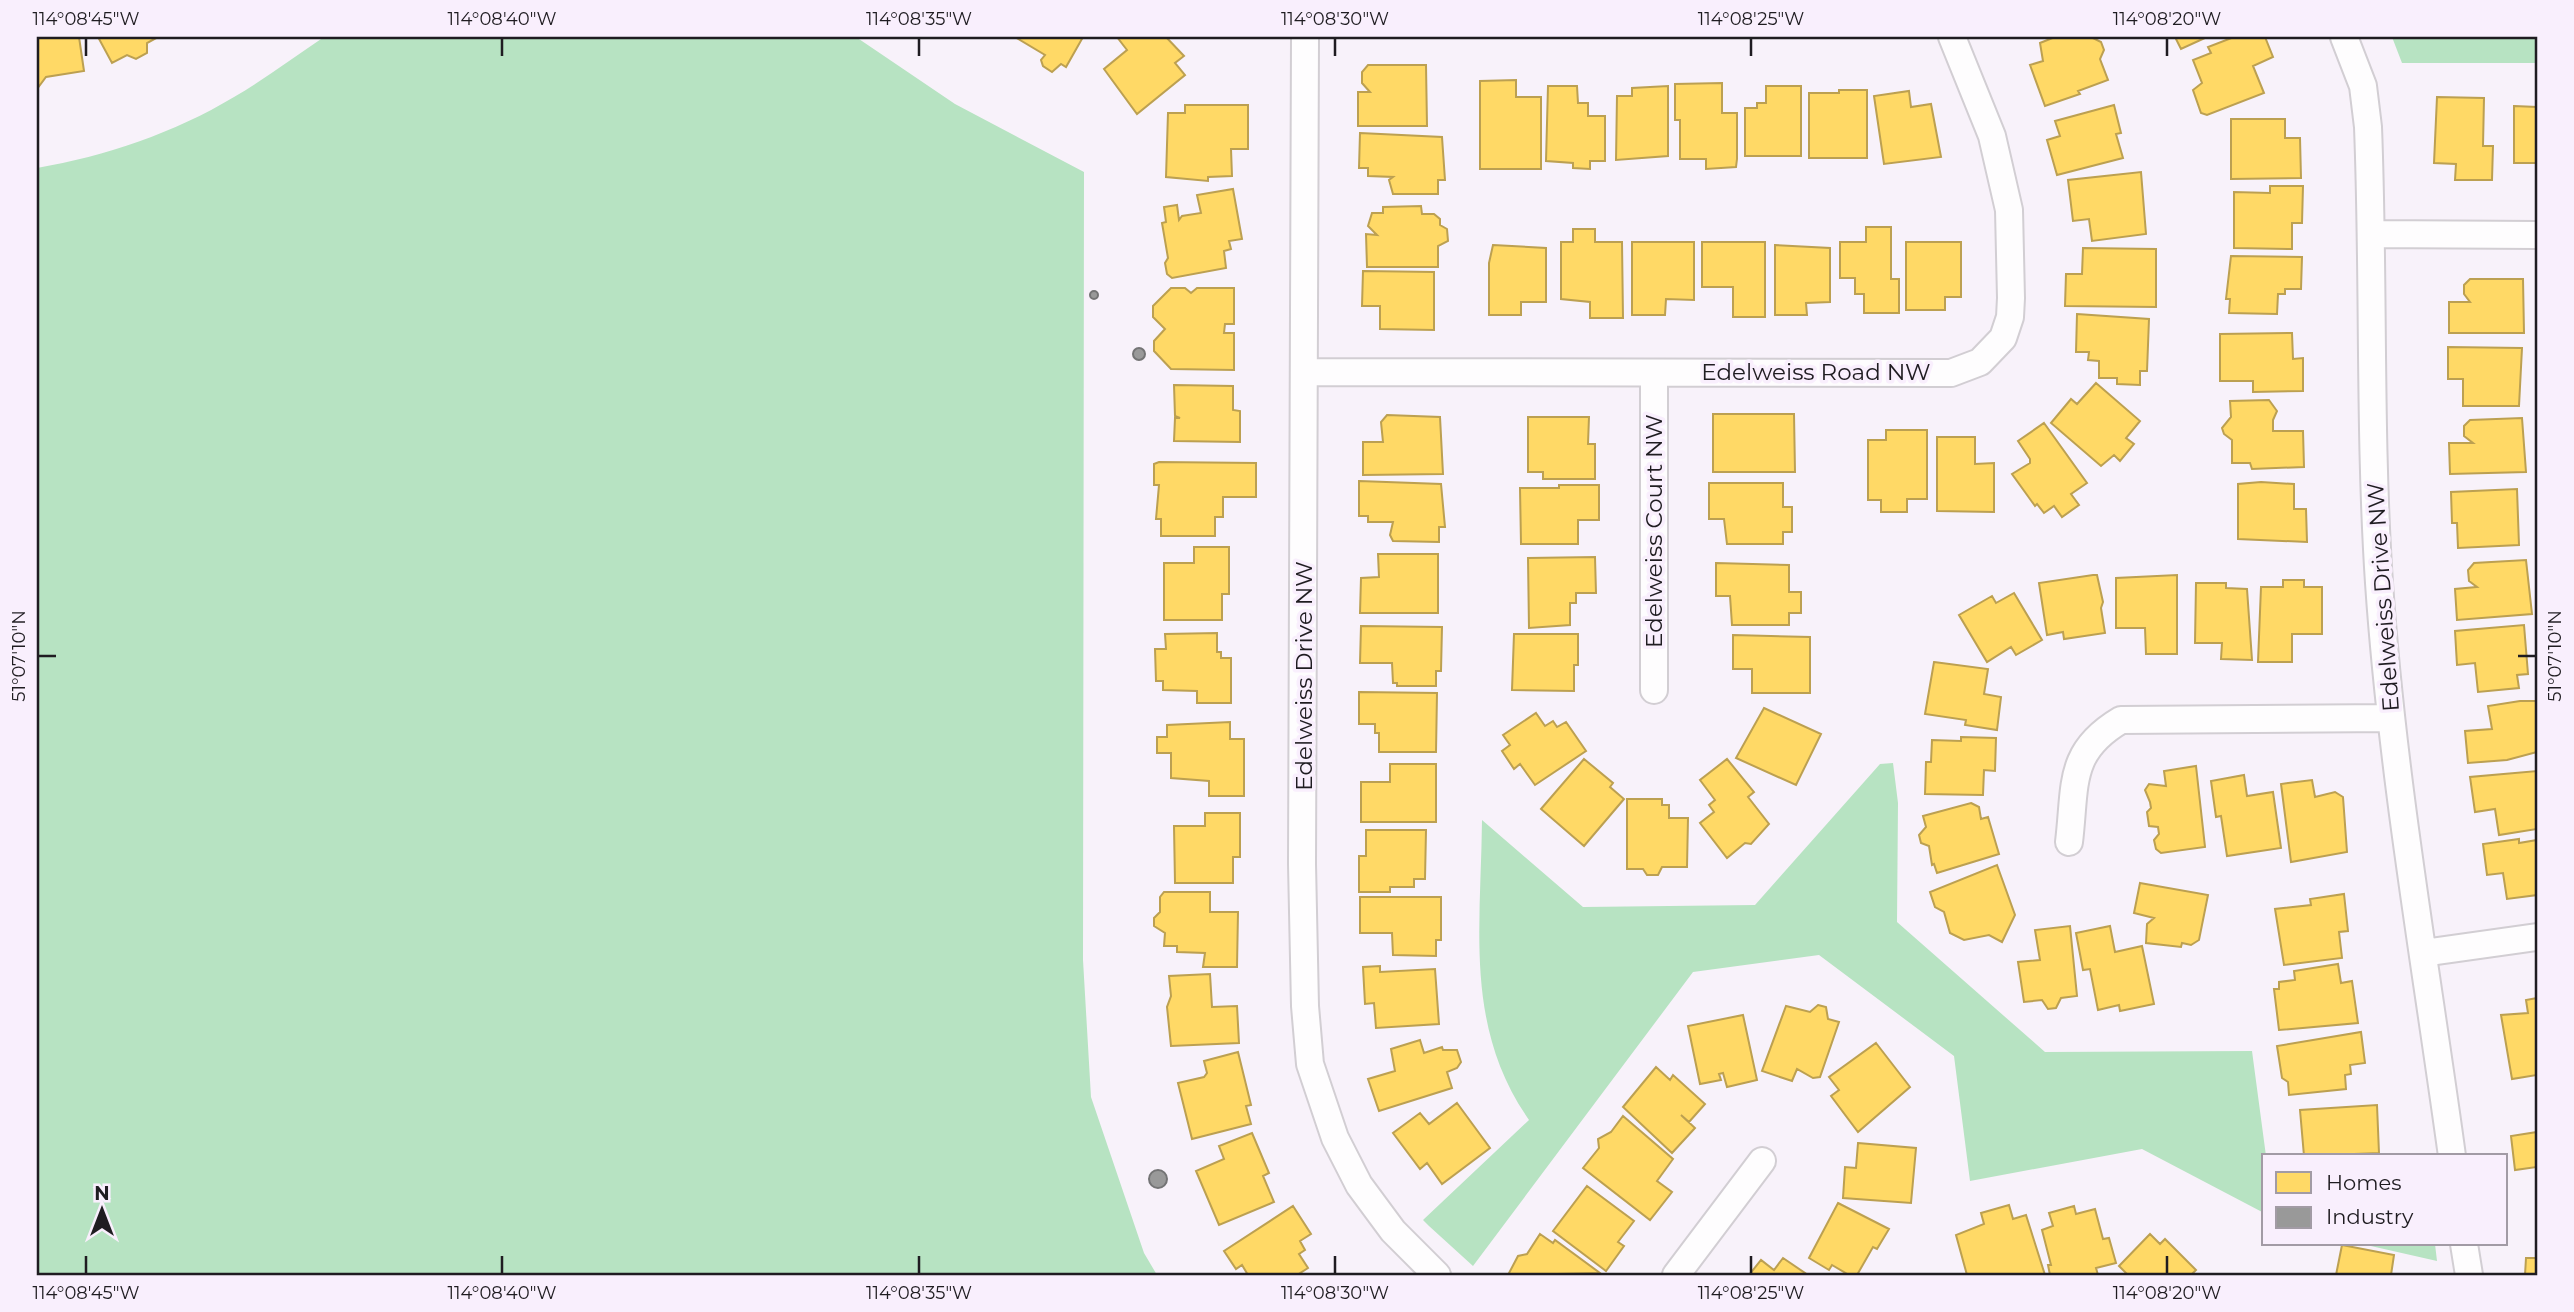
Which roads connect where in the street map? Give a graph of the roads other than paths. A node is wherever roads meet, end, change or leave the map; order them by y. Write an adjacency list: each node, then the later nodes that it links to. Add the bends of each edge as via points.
1 (1305, 37): 6 (street, Edelweiss Drive NW)
2 (1952, 37): 7 (street, Edelweiss Road NW, via 1992,136 2009,210 2011,298 2003,338 1980,362 1951,373)
3 (2344, 37): 4 (street, Edelweiss Drive NW, via 2363,86)
4 (2372, 234): 5 (street); 9 (street, Edelweiss Drive NW, via 2375,491)
5 (2537, 235)
6 (1305, 372): 7 (street, Edelweiss Road NW); 16 (street, Edelweiss Drive NW, via 1303,864 1310,1064 1335,1138 1359,1185 1393,1231)
7 (1654, 373): 8 (street, Edelweiss Court NW)
8 (1654, 690)
9 (2391, 718): 10 (street, via 2121,720 2090,743 2079,761); 12 (street, Edelweiss Drive NW)
10 (2069, 842)
11 (2537, 937): 12 (street)
12 (2423, 953): 13 (street, Edelweiss Drive NW)
13 (2452, 1154)
14 (1762, 1161): 17 (street)
15 (2464, 1246): 18 (street)
16 (1437, 1275)
17 (1676, 1275)
18 (2469, 1275)

